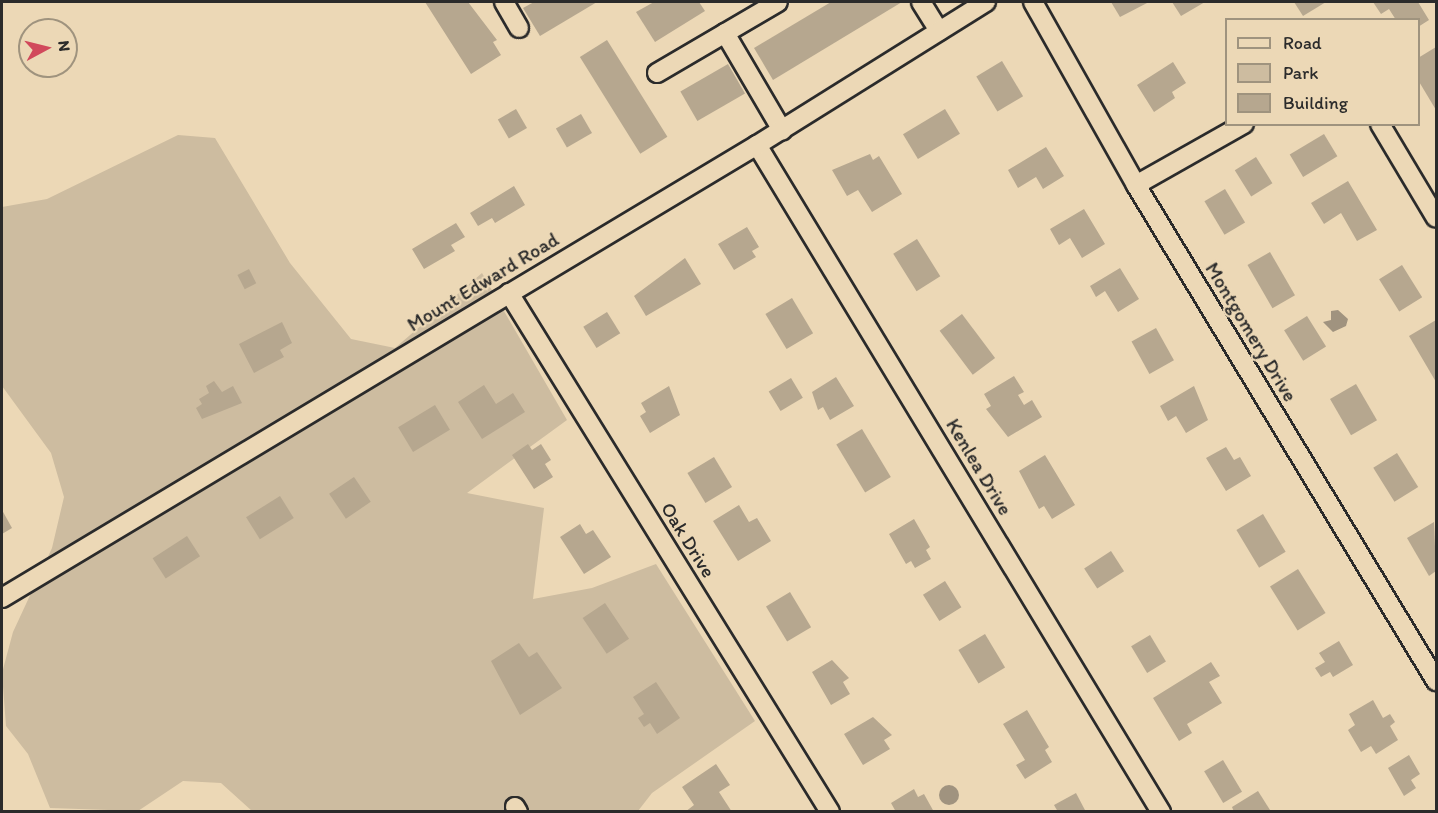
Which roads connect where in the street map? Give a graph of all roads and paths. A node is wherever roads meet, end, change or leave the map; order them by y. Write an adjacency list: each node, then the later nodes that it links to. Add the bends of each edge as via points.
1 (504, 2): 6 (street)
2 (778, 2): 8 (street)
3 (921, 2): 7 (street)
4 (986, 2): 7 (street, Mount Edward Road)
5 (1033, 2): 14 (street, Montgomery Drive)
6 (519, 28)
7 (939, 31): 12 (street, Mount Edward Road)
8 (725, 33): 9 (street); 12 (street)
9 (657, 73)
10 (1240, 126): 14 (street)
11 (1381, 126): 15 (street)
12 (782, 130): 13 (street, Mount Edward Road)
13 (757, 145): 16 (street, Mount Edward Road); 20 (street, Kenlea Drive)
14 (1136, 185): 18 (street, Montgomery Drive)
15 (1437, 218)
16 (509, 293): 17 (street, Mount Edward Road); 19 (street, Oak Drive)
17 (2, 598)
18 (1437, 681)
19 (830, 812)
20 (1161, 812)

